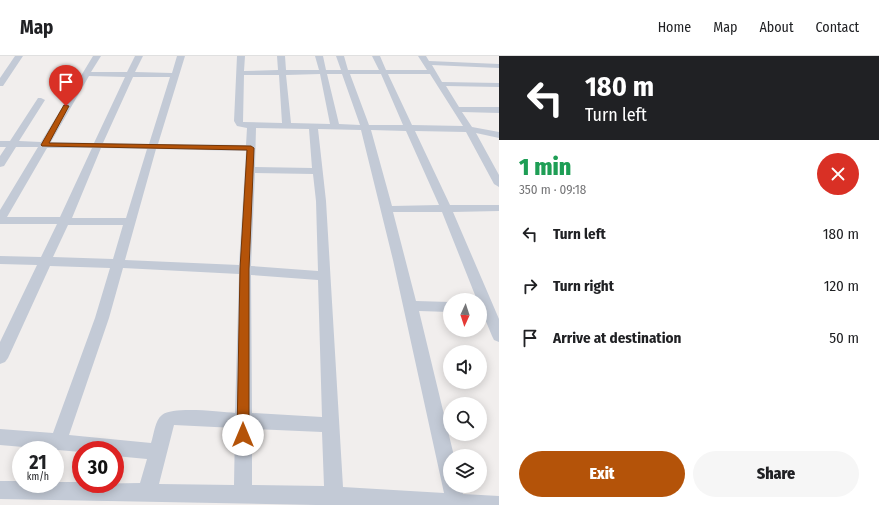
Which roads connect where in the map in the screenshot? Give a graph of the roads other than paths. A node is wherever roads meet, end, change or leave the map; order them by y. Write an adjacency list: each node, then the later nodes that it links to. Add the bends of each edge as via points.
1 (19, 56): 21 (street)
2 (97, 56): 18 (street)
3 (139, 56): 19 (street)
4 (180, 56): 20 (street)
5 (241, 56): 17 (street)
6 (281, 56): 13 (street)
7 (319, 56): 14 (street)
8 (340, 56): 15 (street)
9 (376, 56): 12 (street)
10 (424, 59): 11 (street); 16 (street)
11 (499, 66)
12 (383, 71): 15 (street); 16 (street); 32 (street)
13 (282, 72): 14 (street); 17 (street); 28 (street)
14 (323, 72): 15 (street); 30 (street)
15 (344, 72): 31 (street)
16 (432, 72): 22 (street)
17 (240, 73): 27 (street, via 238,121 240,124)
18 (85, 74): 19 (street); 37 (street)
19 (130, 75): 20 (street); 38 (street)
20 (174, 75): 39 (street)
21 (0, 84)
22 (440, 84): 23 (street); 25 (street)
23 (499, 85)
24 (41, 100): 36 (street)
25 (456, 109): 26 (street); 33 (street)
26 (499, 110)
27 (252, 126): 28 (street); 40 (street)
28 (287, 126): 29 (street)
29 (313, 127): 30 (street); 45 (street)
30 (335, 127): 31 (street)
31 (366, 128): 32 (street); 48 (street)
32 (409, 128): 33 (street); 49 (street)
33 (469, 130): 34 (street); 41 (street)
34 (499, 135)
35 (0, 144): 36 (street)
36 (14, 144): 37 (street); 42 (street)
37 (45, 145): 38 (street); 50 (street)
38 (98, 146): 39 (street); 51 (street)
39 (152, 146): 40 (street); 52 (street)
40 (251, 148): 44 (street)
41 (488, 163): 43 (street); 46 (street)
42 (0, 164)
43 (499, 165)
44 (250, 170): 45 (street); 56 (street)
45 (318, 171): 57 (street)
46 (499, 184)
47 (499, 208): 49 (street)
48 (387, 209): 49 (street); 58 (street)
49 (446, 209): 60 (street)
50 (0, 219): 51 (street)
51 (65, 221): 52 (street); 54 (street)
52 (130, 222): 55 (street)
53 (0, 260): 54 (street)
54 (45, 261): 55 (street); 62 (street)
55 (119, 263): 56 (street); 67 (street)
56 (245, 269): 57 (street); 63 (street)
57 (324, 276): 64 (street)
58 (411, 306): 59 (street); 69 (street)
59 (443, 307)
60 (489, 308): 61 (street)
61 (499, 336)
62 (0, 358)
63 (243, 421): 64 (street); 70 (street, via 175,417 168,420 164,426); 73 (street)
64 (331, 425): 76 (street)
65 (0, 437): 66 (street)
66 (46, 441)
67 (58, 441)
68 (64, 443): 70 (street)
69 (443, 449)
70 (158, 452): 72 (street)
71 (0, 490): 72 (street)
72 (147, 493): 75 (street)
73 (243, 494): 75 (street); 76 (street)
74 (454, 494): 76 (street); 77 (street)
75 (180, 500)
76 (334, 500)
77 (499, 504)

